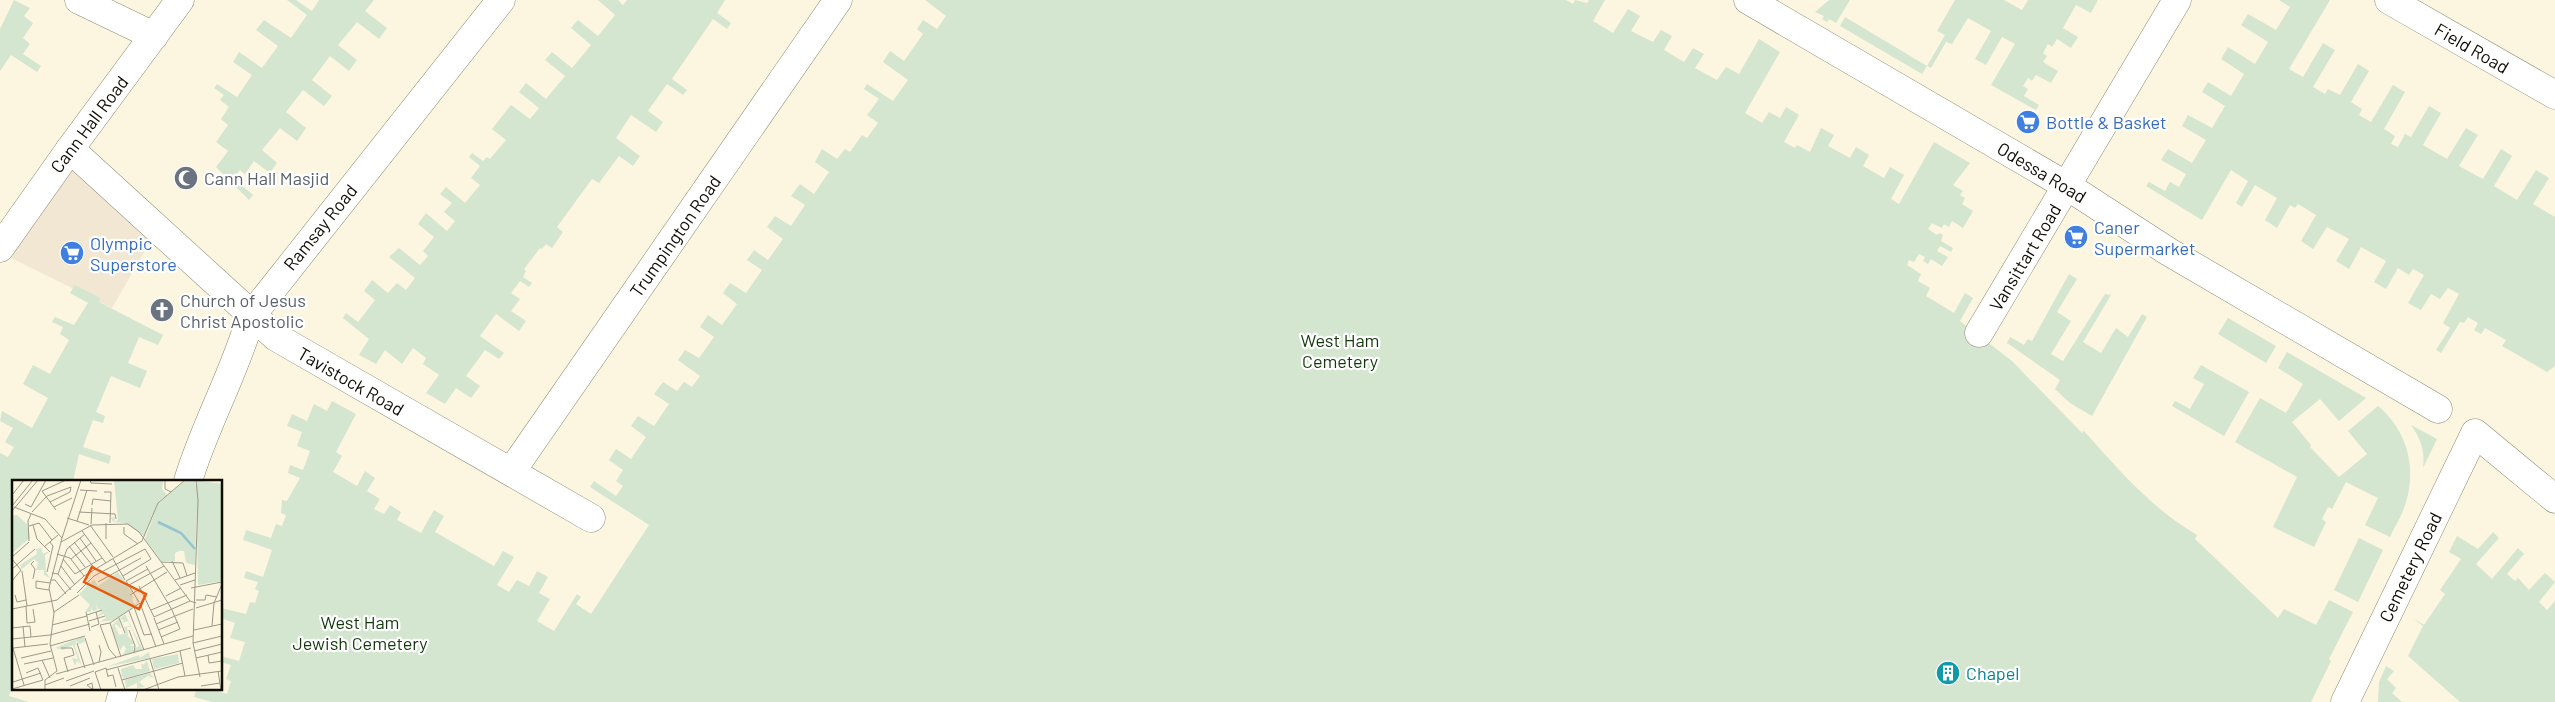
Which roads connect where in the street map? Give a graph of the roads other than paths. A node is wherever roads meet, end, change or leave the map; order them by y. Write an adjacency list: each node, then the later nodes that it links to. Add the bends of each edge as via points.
1 (79, 0): 8 (street)
2 (180, 0): 8 (street, Cann Hall Road)
3 (502, 0): 13 (street, Ramsay Road)
4 (838, 0): 16 (street, Trumpington Road)
5 (1748, 0): 11 (street, Odessa Road)
6 (2177, 0): 11 (street, Vansittart Road)
7 (2389, 0): 9 (street, Field Road)
8 (154, 36): 10 (street, Cann Hall Road)
9 (2555, 95)
10 (70, 149): 12 (street, Cann Hall Road); 13 (street, Tavistock Road)
11 (2067, 186): 14 (street, Vansittart Road); 15 (street, Odessa Road, via 2169,252)
12 (0, 248)
13 (251, 316): 16 (street, Tavistock Road, via 276,337); 17 (street, Ramsay Road, via 243,343 199,442)
14 (1979, 333)
15 (2438, 409)
16 (511, 472): 19 (street, Tavistock Road)
17 (188, 480)
18 (2555, 499): 20 (street, Cemetery Road, via 2475,432)
19 (591, 518)
20 (2345, 702)

